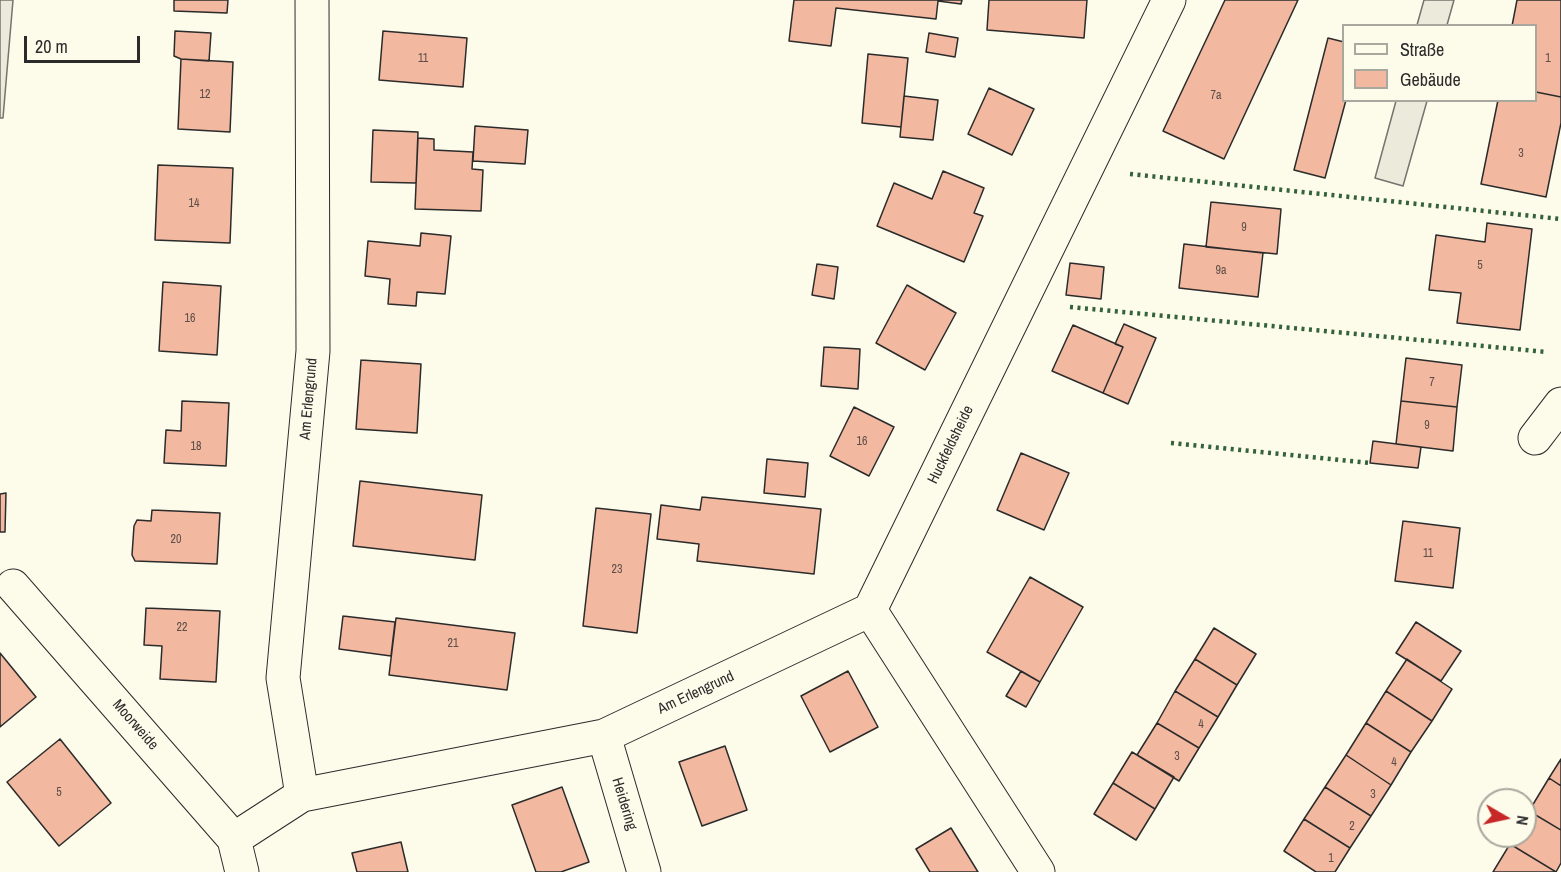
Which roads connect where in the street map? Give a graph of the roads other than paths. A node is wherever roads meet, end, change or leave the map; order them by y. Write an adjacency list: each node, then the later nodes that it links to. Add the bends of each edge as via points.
1 (312, 0): 8 (street, Am Erlengrund, via 313,351 283,678)
2 (1169, 0): 6 (street, Huckfeldsheide)
3 (1561, 404): 4 (street)
4 (1535, 438)
5 (13, 586): 9 (street, Moorweide)
6 (870, 610): 7 (street, Am Erlengrund); 12 (street)
7 (604, 736): 8 (street, Am Erlengrund); 11 (street, Heidering)
8 (302, 795): 9 (street, Am Erlengrund)
9 (234, 839): 10 (street, Moorweide)
10 (242, 872)
11 (644, 872)
12 (1038, 872)

